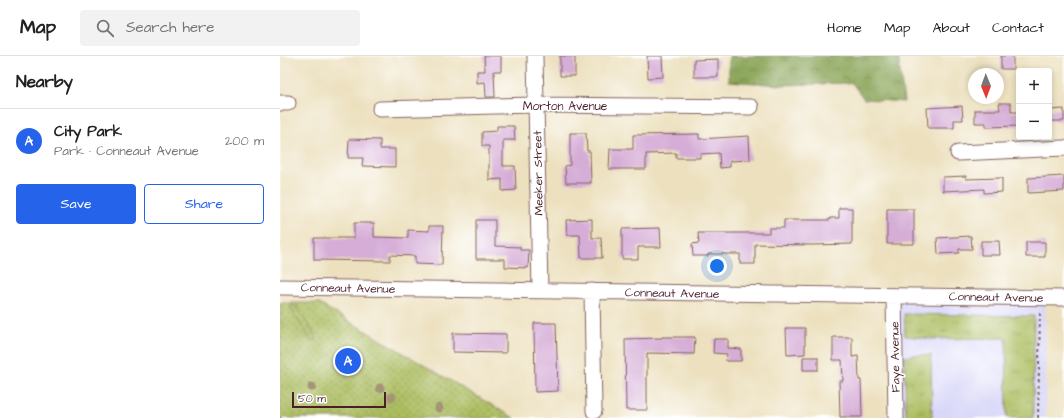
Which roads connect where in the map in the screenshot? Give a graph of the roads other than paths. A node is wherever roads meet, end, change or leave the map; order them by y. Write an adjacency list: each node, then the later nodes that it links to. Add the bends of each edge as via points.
1 (535, 56): 2 (street, Meeker Street)
2 (537, 105): 3 (street, Morton Avenue); 4 (street, Morton Avenue); 8 (street, Meeker Street)
3 (751, 107)
4 (380, 109)
5 (1064, 148): 6 (street)
6 (958, 153)
7 (280, 287): 8 (street, Conneaut Avenue)
8 (540, 290): 9 (street, Conneaut Avenue)
9 (592, 291): 10 (street, Conneaut Avenue); 12 (street)
10 (894, 296): 11 (street, Conneaut Avenue); 13 (street, Faye Avenue)
11 (1064, 298)
12 (594, 411)
13 (896, 418)

